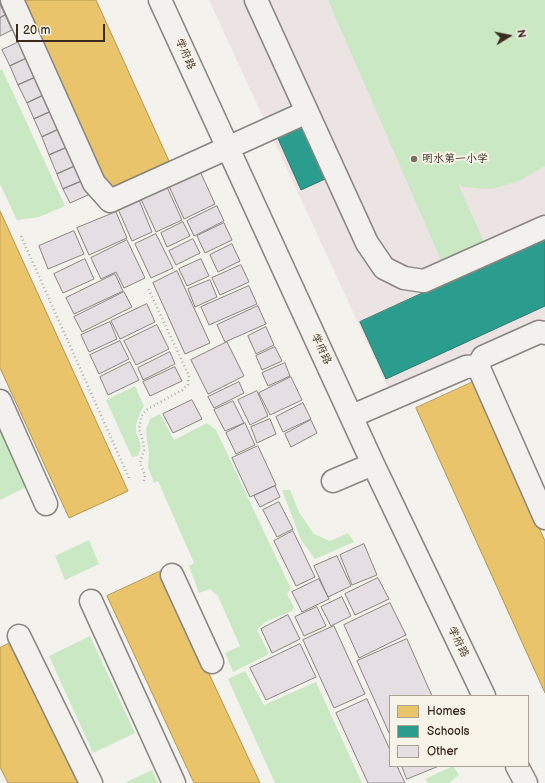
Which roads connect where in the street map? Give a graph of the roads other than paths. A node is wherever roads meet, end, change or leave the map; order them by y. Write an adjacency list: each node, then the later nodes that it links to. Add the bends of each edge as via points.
1 (12, 0): 5 (street, via 94,182 110,201)
2 (160, 0): 5 (street, 学府路)
3 (256, 0): 4 (street)
4 (307, 112): 5 (street); 6 (street, via 367,243 384,268 404,278 424,281)
5 (228, 147): 10 (street, 学府路)
6 (545, 227)
7 (545, 333): 8 (street, via 539,332 483,357)
8 (478, 366): 10 (street, via 466,367); 14 (street)
9 (0, 401): 13 (street)
10 (352, 416): 11 (street, 学府路)
11 (374, 464): 12 (street); 19 (street, 学府路)
12 (333, 481)
13 (46, 504)
14 (545, 518)
15 (172, 575): 18 (street)
16 (91, 601): 22 (street)
17 (20, 636): 21 (street)
18 (212, 662)
19 (484, 695)
20 (518, 767): 23 (street)
21 (91, 783)
22 (174, 783)
23 (526, 783)

